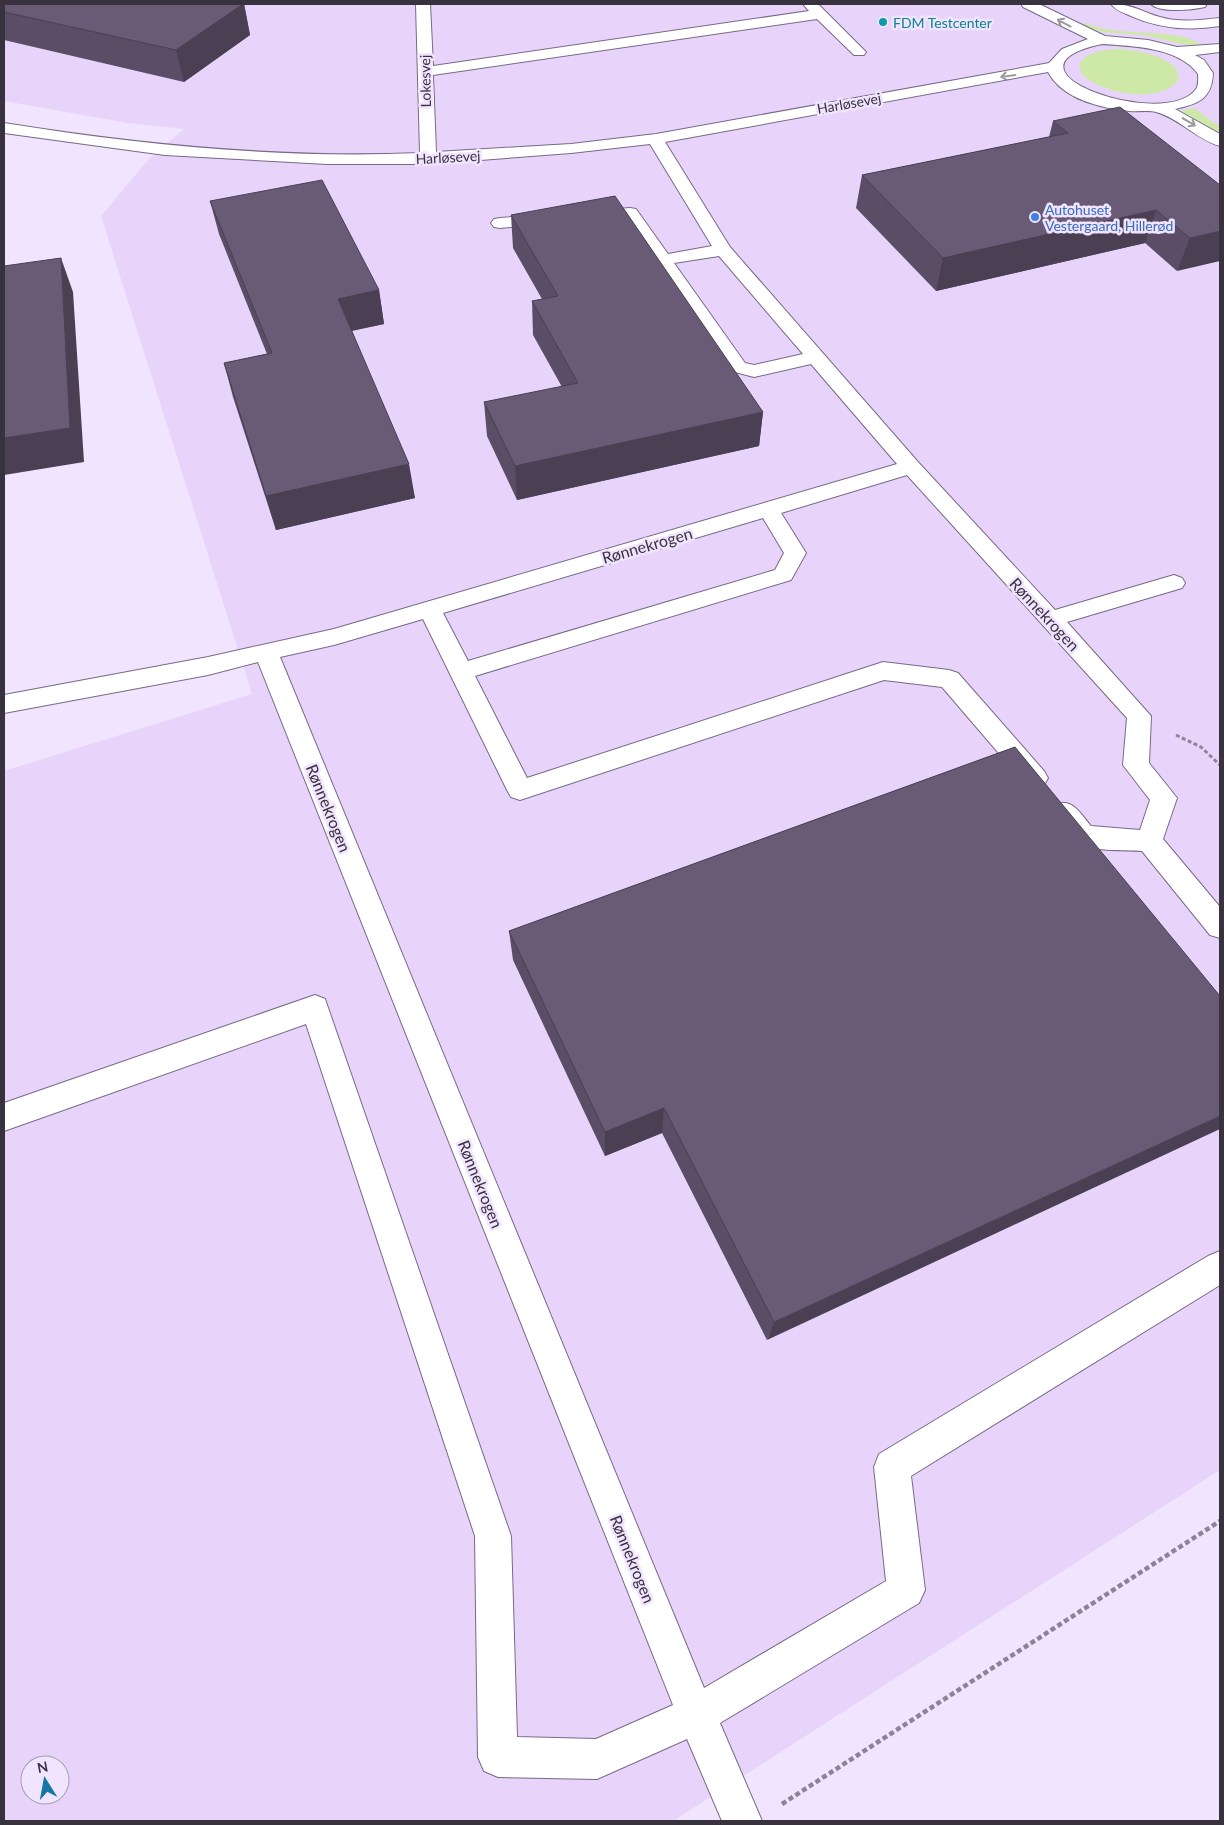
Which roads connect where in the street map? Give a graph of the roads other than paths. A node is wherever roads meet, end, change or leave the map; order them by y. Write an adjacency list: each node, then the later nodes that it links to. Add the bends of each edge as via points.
1 (423, 4): 16 (street, Lokesvej)
2 (1010, 4): 9 (street)
3 (1028, 4): 10 (street, one-way to 3)
4 (1118, 4): 8 (street, via 1141,17 1173,25)
5 (1158, 4): 6 (street)
6 (1200, 4)
7 (815, 9): 12 (street); 16 (street)
8 (1220, 22)
9 (1058, 40): 10 (street, via 1076,46); 14 (street)
10 (1102, 40): 13 (street, via 1140,42)
11 (1220, 48): 13 (street)
12 (859, 52)
13 (1176, 52): 17 (street, via 1197,64)
14 (1056, 66): 20 (street, via 1058,74); 21 (street, Harløsevej, one-way to 21)
15 (1220, 68): 17 (street)
16 (425, 72): 26 (street, Lokesvej)
17 (1206, 78): 22 (street, via 1198,102)
18 (1045, 88): 20 (street)
19 (1017, 89): 21 (street, Harløsevej)
20 (1075, 90): 22 (street, via 1114,103)
21 (890, 95): 24 (street, Harløsevej)
22 (1157, 107): 25 (street, one-way to 25, via 1181,117)
23 (4, 128): 26 (street, Harløsevej, via 146,148 250,156)
24 (654, 138): 26 (street, Harløsevej); 28 (street, Rønnekrogen)
25 (1220, 141)
26 (428, 159)
27 (500, 223): 29 (street, via 630,213)
28 (723, 250): 29 (street); 30 (street, Rønnekrogen)
29 (663, 260): 30 (street, via 738,367 754,371)
30 (814, 357): 31 (street, Rønnekrogen)
31 (911, 467): 32 (street, Rønnekrogen); 35 (street, Rønnekrogen)
32 (768, 509): 34 (street, Rønnekrogen); 37 (street, via 795,553 783,575)
33 (1174, 583): 35 (street)
34 (430, 609): 36 (street, Rønnekrogen, via 334,637); 37 (street)
35 (1051, 619): 39 (street, Rønnekrogen, via 1139,716 1136,765 1164,798)
36 (266, 652): 38 (street, Rønnekrogen); 43 (street, Rønnekrogen)
37 (461, 672): 39 (street, via 520,790 882,672 949,679 1084,836)
38 (4, 704)
39 (1149, 841): 40 (street)
40 (1220, 927)
41 (4, 1117): 43 (street, via 315,1008 493,1536 498,1757 597,1759)
42 (1220, 1267): 43 (street, via 892,1467 906,1590)
43 (696, 1715): 44 (street, Rønnekrogen)
44 (742, 1821)

